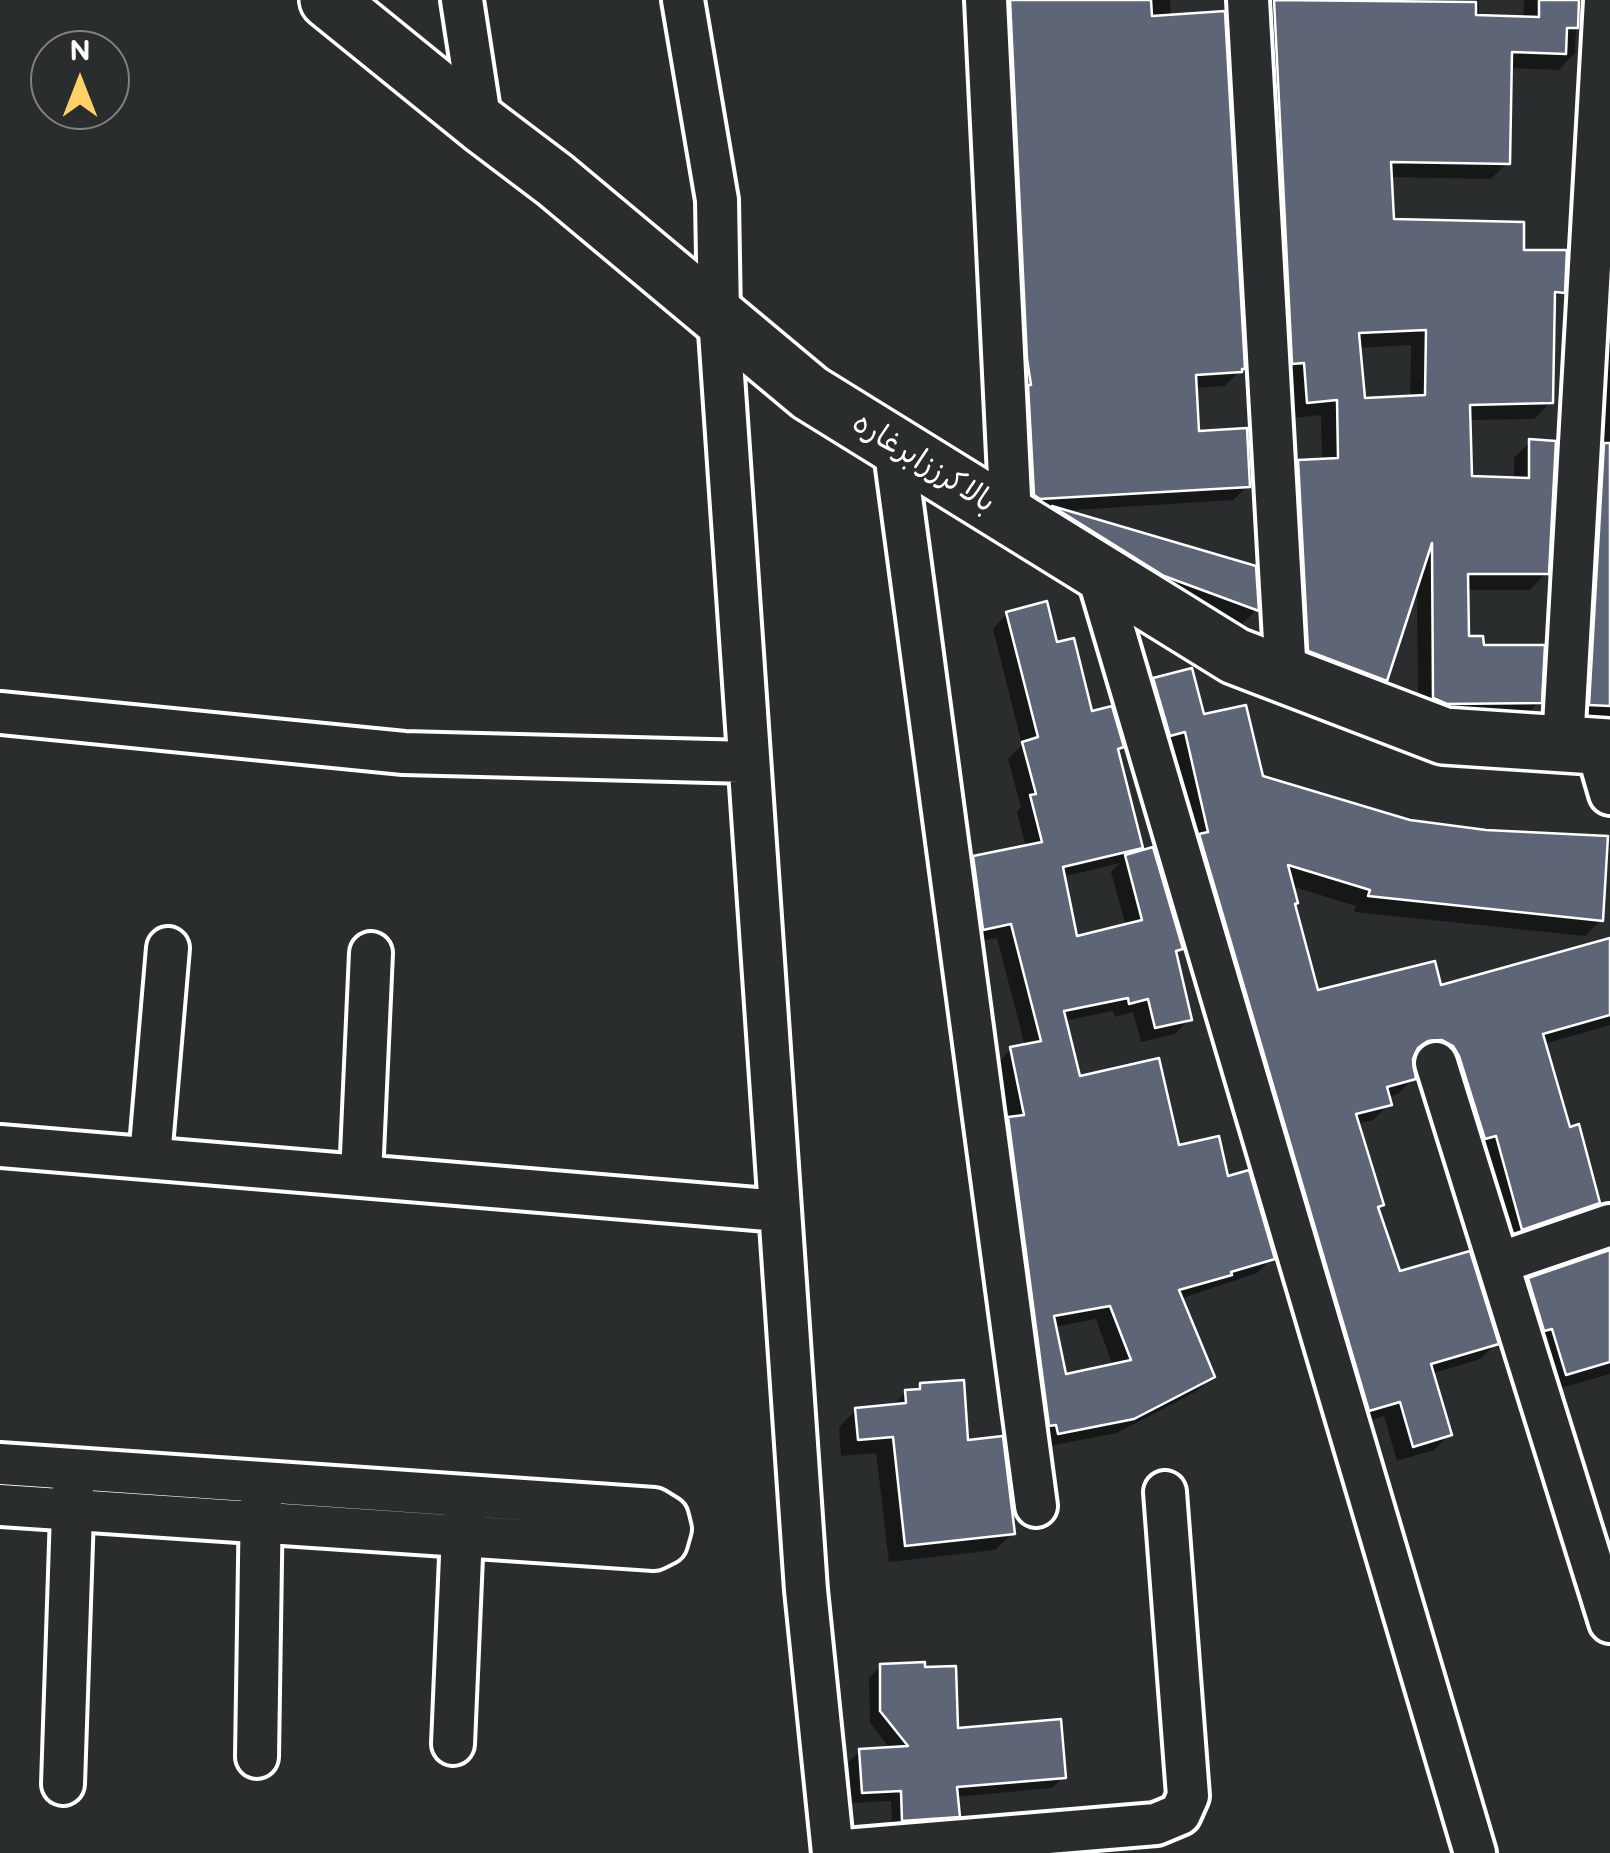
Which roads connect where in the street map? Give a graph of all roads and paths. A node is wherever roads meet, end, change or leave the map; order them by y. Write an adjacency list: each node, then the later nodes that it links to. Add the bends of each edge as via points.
1 (328, 0): 7 (street, بالاکرززابرغاره)
2 (462, 0): 7 (street)
3 (683, 0): 8 (street, via 716,200)
4 (986, 0): 10 (street)
5 (1248, 0): 12 (street)
6 (1605, 0): 14 (street)
7 (481, 124): 8 (street, بالاکرززابرغاره)
8 (719, 317): 9 (street, بالاکرززابرغاره, via 810,393); 15 (street)
9 (894, 446): 10 (street, بالاکرززابرغاره); 30 (street)
10 (1011, 518): 11 (street, بالاکرززابرغاره)
11 (1096, 570): 12 (street, بالاکرززابرغاره, via 1236,656); 40 (street)
12 (1286, 676): 14 (street, بالاکرززابرغاره, via 1444,736)
13 (0, 713): 15 (street, via 404,754)
14 (1595, 758)
15 (749, 762): 22 (street)
16 (168, 948): 20 (street)
17 (371, 954): 21 (street)
18 (1436, 1063): 24 (street)
19 (0, 1146): 20 (street)
20 (150, 1158): 21 (street)
21 (360, 1176): 22 (street)
22 (780, 1210): 39 (street, via 806,1590)
23 (1610, 1225): 24 (street)
24 (1498, 1263): 35 (street)
25 (0, 1464): 26 (street)
26 (74, 1469): 27 (street); 31 (street)
27 (262, 1482): 32 (street); 33 (street)
28 (1164, 1492): 39 (street, via 1188,1796 1180,1814 1156,1824)
29 (0, 1504): 31 (street)
30 (1036, 1506)
31 (73, 1509): 33 (street); 38 (street)
32 (463, 1516): 33 (street); 34 (street); 36 (street)
33 (261, 1522): 37 (street)
34 (560, 1523)
35 (1610, 1622)
36 (453, 1744)
37 (256, 1757)
38 (63, 1784)
39 (833, 1852)
40 (1476, 1853)

